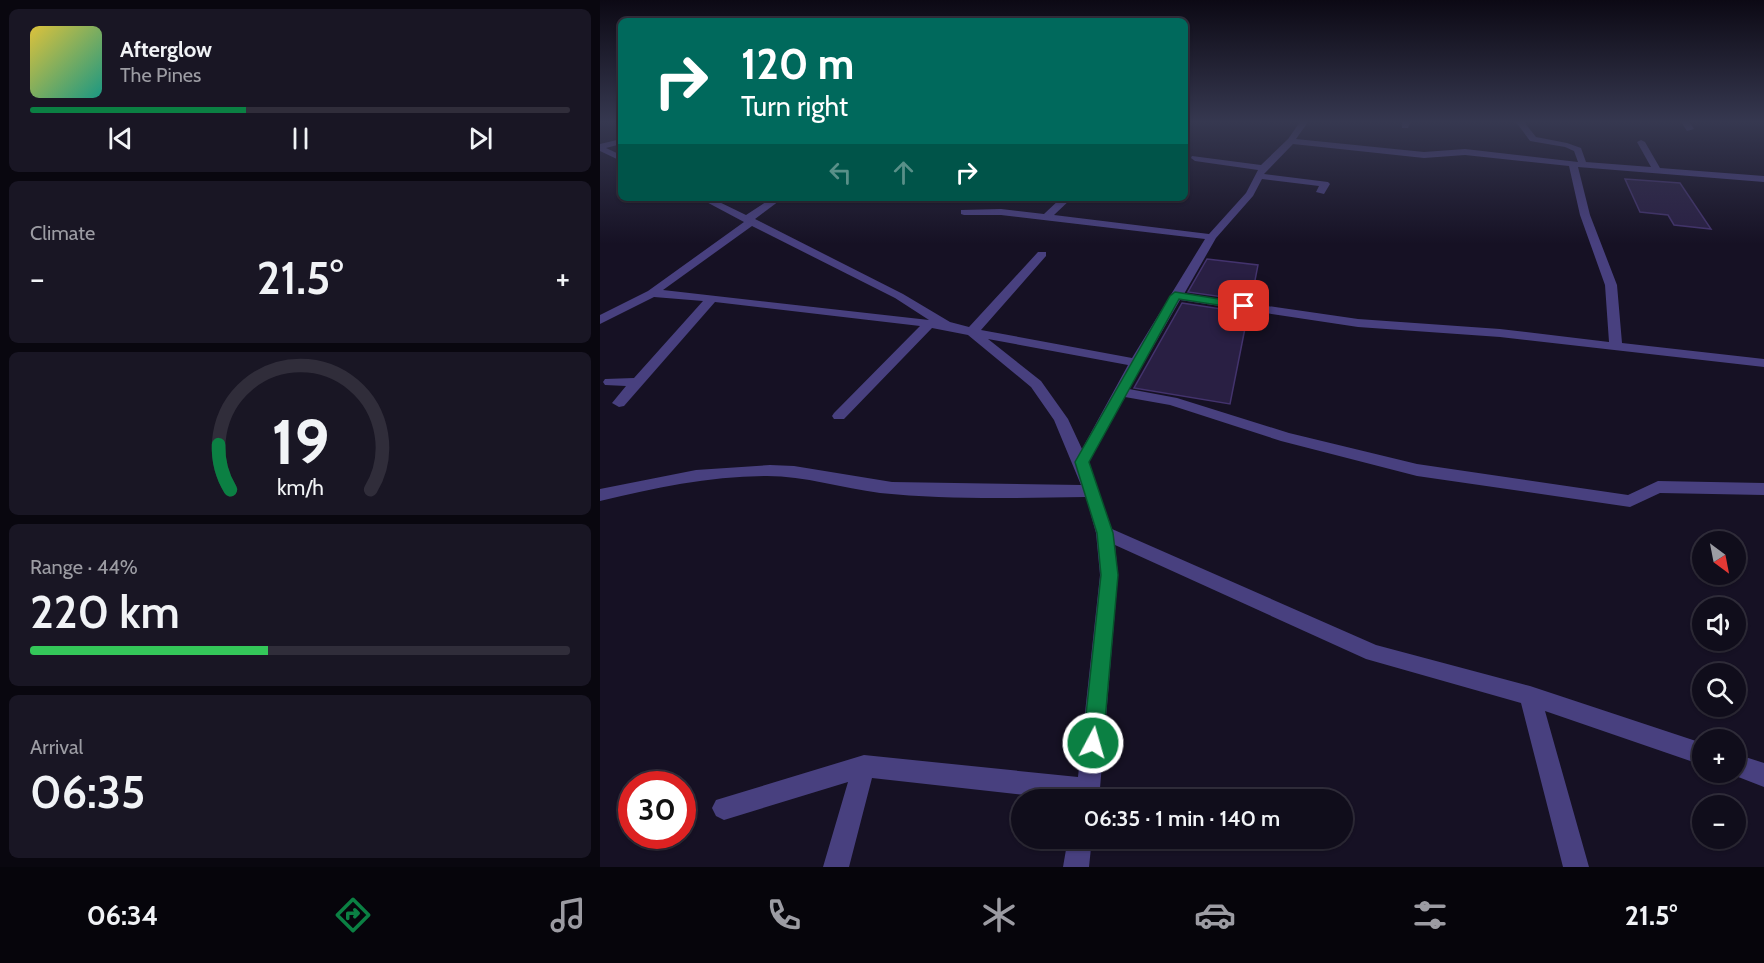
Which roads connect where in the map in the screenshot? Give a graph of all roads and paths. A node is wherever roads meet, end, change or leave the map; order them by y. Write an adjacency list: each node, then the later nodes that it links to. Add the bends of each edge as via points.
1 (1216, 162): 7 (street)
2 (1271, 162): 7 (street)
3 (1556, 162): 5 (street)
4 (1652, 162): 6 (street)
5 (1578, 165): 6 (street); 29 (street, via 1585,215 1611,285)
6 (1657, 171): 8 (street)
7 (1262, 172): 9 (street, via 1325,184); 20 (street, via 1250,194)
8 (1764, 179)
9 (1321, 192)
10 (710, 201): 18 (street)
11 (774, 201): 18 (street)
12 (1064, 201): 17 (street)
13 (991, 202): 15 (street)
14 (963, 212): 15 (street)
15 (980, 212): 17 (street)
16 (1110, 212): 19 (street)
17 (1045, 218): 19 (street)
18 (750, 220): 22 (street); 27 (street, via 914,304)
19 (1098, 224): 20 (street)
20 (1212, 237): 23 (street)
21 (1042, 254): 28 (street)
22 (652, 293): 24 (street); 25 (street)
23 (1175, 296): 29 (street, via 1358,323 1500,333); 30 (street)
24 (712, 298): 26 (street); 33 (street)
25 (600, 320)
26 (930, 323): 27 (street); 36 (street)
27 (946, 325): 28 (street)
28 (972, 332): 30 (street); 37 (street, via 1036,384 1061,419)
29 (1616, 347): 31 (street)
30 (1136, 363): 34 (street)
31 (1764, 363)
32 (610, 382): 33 (street)
33 (638, 382): 35 (street)
34 (1121, 392): 37 (street); 38 (street, via 1172,401 1286,437 1417,470 1630,501 1658,487)
35 (619, 404)
36 (838, 416)
37 (1082, 462): 39 (street)
38 (1764, 489)
39 (1092, 491): 40 (street, via 892,488 764,471 674,478); 41 (street)
40 (600, 495)
41 (1105, 533): 42 (street, via 1373,653); 48 (street, via 1109,575)
42 (1530, 696): 43 (street); 53 (street)
43 (1692, 751)
44 (864, 766): 47 (street); 49 (street); 51 (street)
45 (1746, 769): 46 (street)
46 (1764, 775)
47 (1042, 789)
48 (1089, 789)
49 (724, 808)
50 (1078, 849): 52 (street)
51 (836, 867)
52 (1076, 867)
53 (1576, 867)

